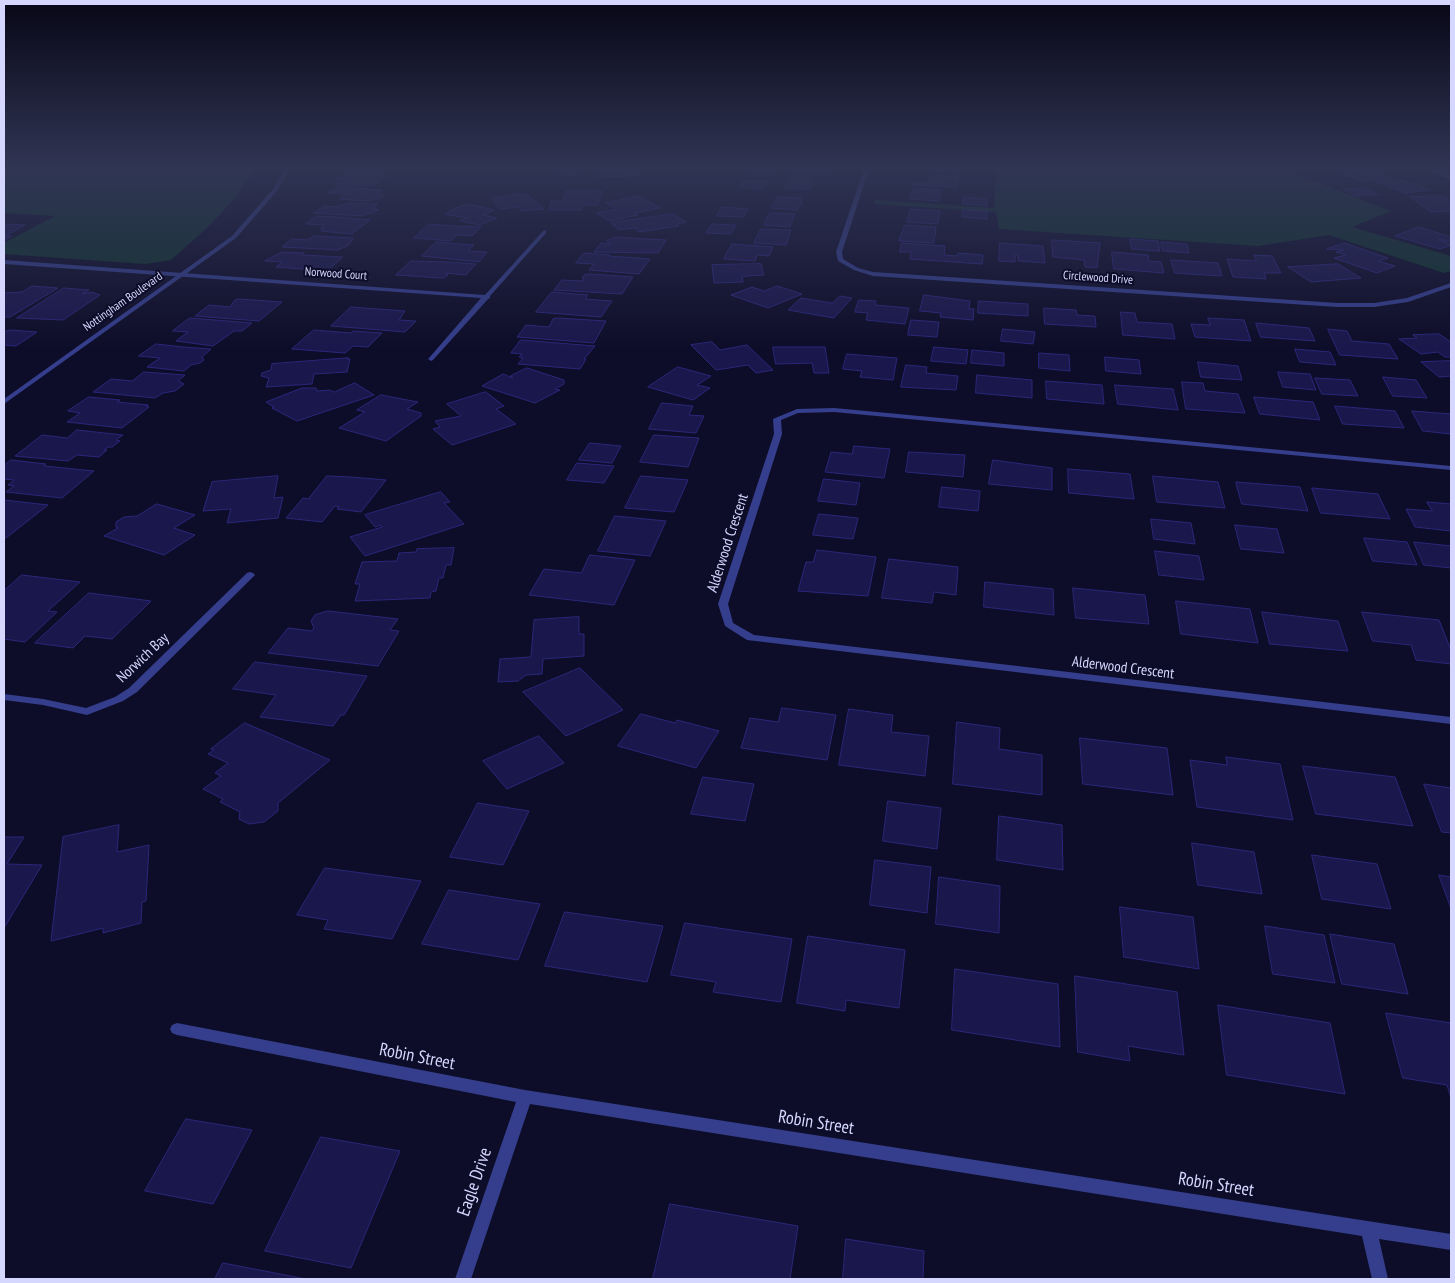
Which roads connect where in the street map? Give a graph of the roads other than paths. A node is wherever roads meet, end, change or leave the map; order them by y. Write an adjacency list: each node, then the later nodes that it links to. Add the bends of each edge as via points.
1 (241, 229): 5 (street, Nottingham Boulevard)
2 (846, 229): 6 (street, Circlewood Drive, via 838,252 840,260 873,274 1337,305 1374,305 1408,300)
3 (544, 232): 7 (street)
4 (4, 262): 5 (street, Norwood Court)
5 (183, 274): 7 (street, Norwood Court); 9 (street, Nottingham Boulevard)
6 (1451, 285)
7 (488, 297): 8 (street)
8 (430, 359)
9 (4, 402)
10 (1451, 468): 13 (street, Alderwood Crescent, via 834,410 797,411 778,419 778,434 723,604 728,624 750,638)
11 (250, 575): 12 (street, Norwich Bay, via 133,690 119,699 87,712)
12 (4, 697)
13 (1451, 721)
14 (177, 1030): 15 (street, Robin Street)
15 (524, 1097): 16 (street, Robin Street); 18 (street, Eagle Drive)
16 (1368, 1228): 17 (street, Robin Street); 19 (street)
17 (1451, 1242)
18 (463, 1279)
19 (1380, 1279)

